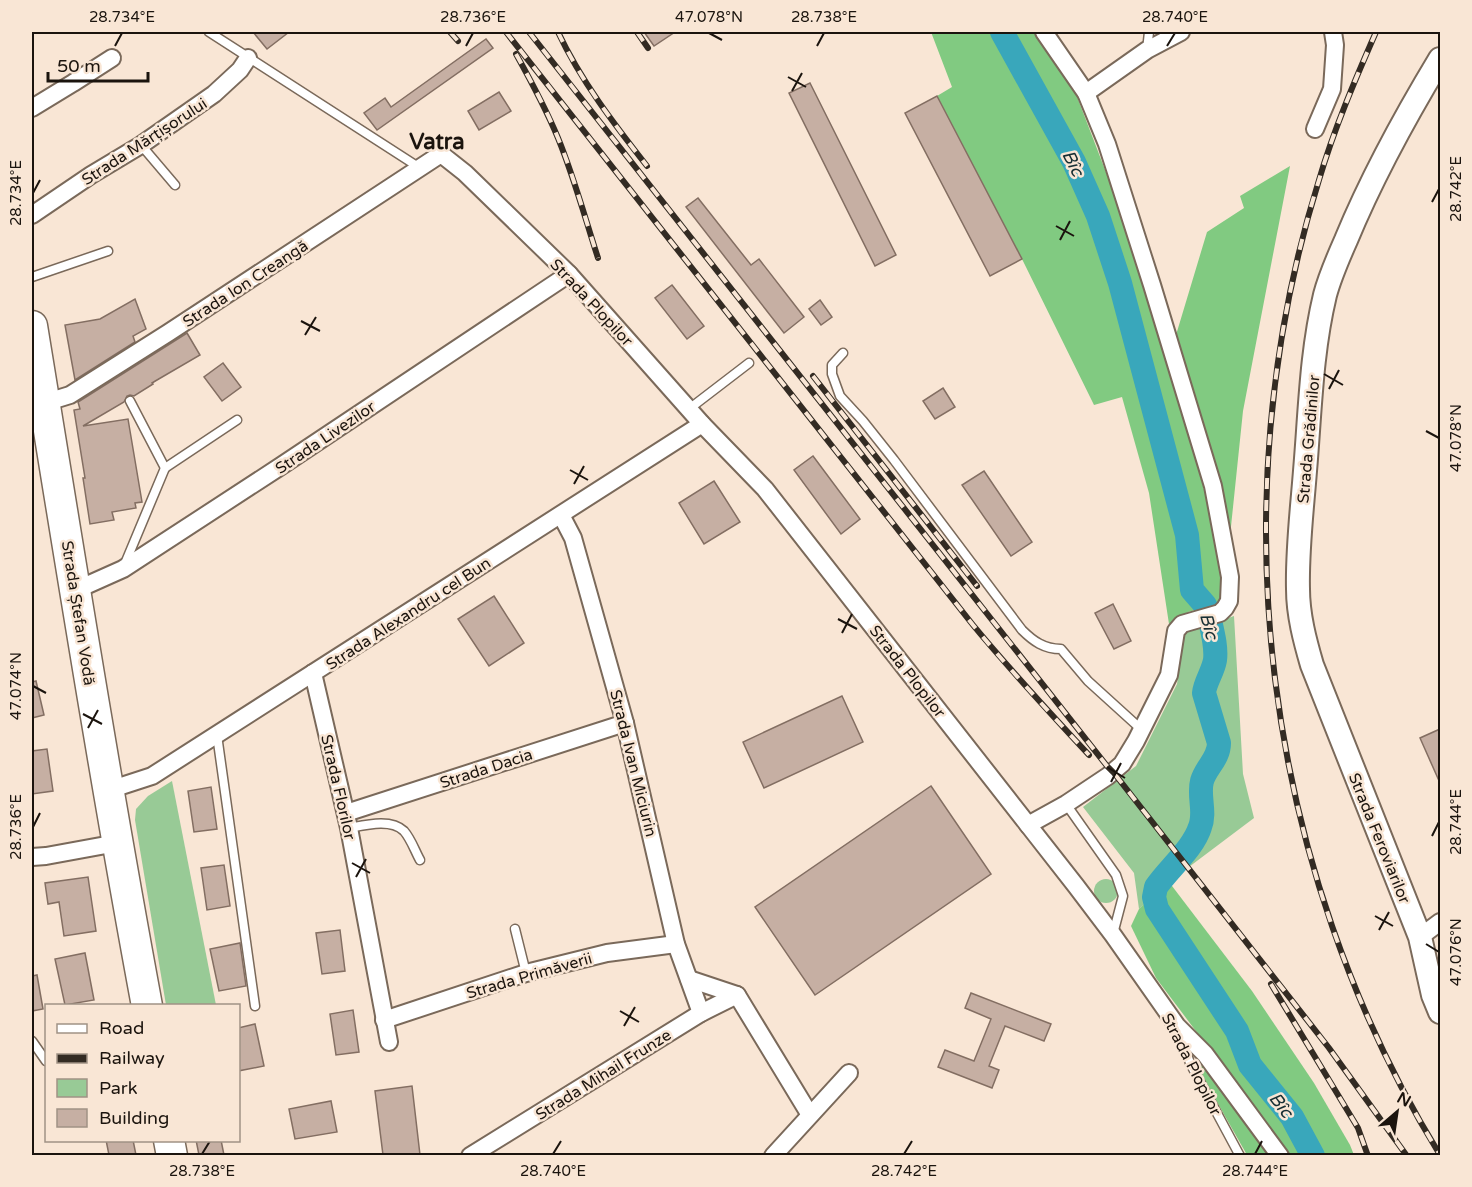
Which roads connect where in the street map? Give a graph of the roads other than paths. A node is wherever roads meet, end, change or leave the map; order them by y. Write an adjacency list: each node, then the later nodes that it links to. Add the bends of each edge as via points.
1 (209, 32): 8 (lane)
2 (1044, 32): 10 (street)
3 (1149, 32): 6 (lane)
4 (1181, 32): 6 (street)
5 (1333, 32): 12 (street, via 1332,89)
6 (1147, 50): 10 (street)
7 (112, 58): 11 (street)
8 (248, 58): 13 (street, Strada Mărțișorului, via 214,94); 15 (lane)
9 (1440, 59): 33 (street, Strada Grădinilor, via 1372,182 1325,294 1315,354 1298,580 1303,631)
10 (1086, 93): 36 (street, via 1152,285 1213,486 1230,577 1229,601 1220,613 1182,624 1176,631 1169,675)
11 (32, 108)
12 (1315, 129)
13 (141, 145): 16 (lane); 17 (street, Strada Mărțișorului)
14 (441, 154): 15 (street, Strada Ion Creangă); 19 (street, Strada Plopilor)
15 (420, 168): 25 (street, Strada Ion Creangă, via 70,395)
16 (175, 185)
17 (32, 215)
18 (108, 251): 20 (lane)
19 (569, 274): 26 (street, Strada Plopilor); 31 (street, Strada Livezilor)
20 (32, 277)
21 (32, 326): 25 (highway, Strada Ștefan Vodă)
22 (843, 352): 36 (lane, via 832,365 840,396 894,460 1022,630 1041,646 1060,649 1088,681)
23 (749, 363): 26 (lane)
24 (130, 400): 29 (lane)
25 (44, 403): 32 (highway, Strada Ștefan Vodă)
26 (689, 409): 28 (street, Strada Plopilor)
27 (237, 420): 29 (lane)
28 (702, 424): 30 (street, Strada Alexandru cel Bun); 41 (street, Strada Plopilor, via 765,489)
29 (165, 468): 31 (lane)
30 (561, 515): 34 (street, Strada Alexandru cel Bun); 35 (street, Strada Ivan Miciurin, via 573,538)
31 (123, 569): 32 (street, Strada Livezilor)
32 (76, 590): 38 (highway, Strada Ștefan Vodă)
33 (1312, 665): 48 (street, Strada Feroviarilor)
34 (313, 673): 37 (street, Strada Alexandru cel Bun); 40 (street, Strada Florilor)
35 (625, 723): 40 (street, Strada Dacia); 49 (street, Strada Ivan Miciurin)
36 (1142, 730): 39 (street, via 1114,773)
37 (217, 735): 38 (street, Strada Alexandru cel Bun, via 152,776); 54 (lane)
38 (109, 790): 42 (highway, Strada Ștefan Vodă)
39 (1066, 804): 41 (street); 47 (lane, via 1116,875 1123,896)
40 (348, 821): 44 (lane, via 397,826); 57 (street, Strada Florilor)
41 (1028, 825): 47 (street, Strada Plopilor)
42 (117, 843): 43 (street); 53 (highway, Strada Ștefan Vodă)
43 (32, 857)
44 (420, 860)
45 (1440, 922): 48 (street)
46 (515, 929): 50 (lane)
47 (1113, 935): 58 (street, Strada Plopilor)
48 (1420, 937): 55 (street, Strada Feroviarilor)
49 (676, 944): 50 (street, Strada Primăverii, via 607,953); 51 (street, Strada Ivan Miciurin)
50 (526, 973): 57 (street, Strada Primăverii)
51 (689, 979): 52 (street); 56 (street, Strada Ivan Miciurin)
52 (737, 995): 56 (street, Strada Mihail Frunze); 65 (street)
53 (147, 1004)
54 (255, 1006)
55 (1440, 1012)
56 (701, 1013): 66 (street, Strada Mihail Frunze)
57 (384, 1020): 60 (street, Strada Florilor)
58 (1177, 1026): 61 (street); 63 (lane, Strada Plopilor)
59 (32, 1041): 62 (lane)
60 (389, 1042)
61 (1205, 1054): 63 (lane, via 1196,1054); 69 (street)
62 (45, 1060)
63 (1190, 1063): 68 (lane, Strada Plopilor)
64 (849, 1072): 65 (street)
65 (810, 1115): 67 (street)
66 (470, 1155)
67 (773, 1155)
68 (1240, 1155)
69 (1280, 1155)

